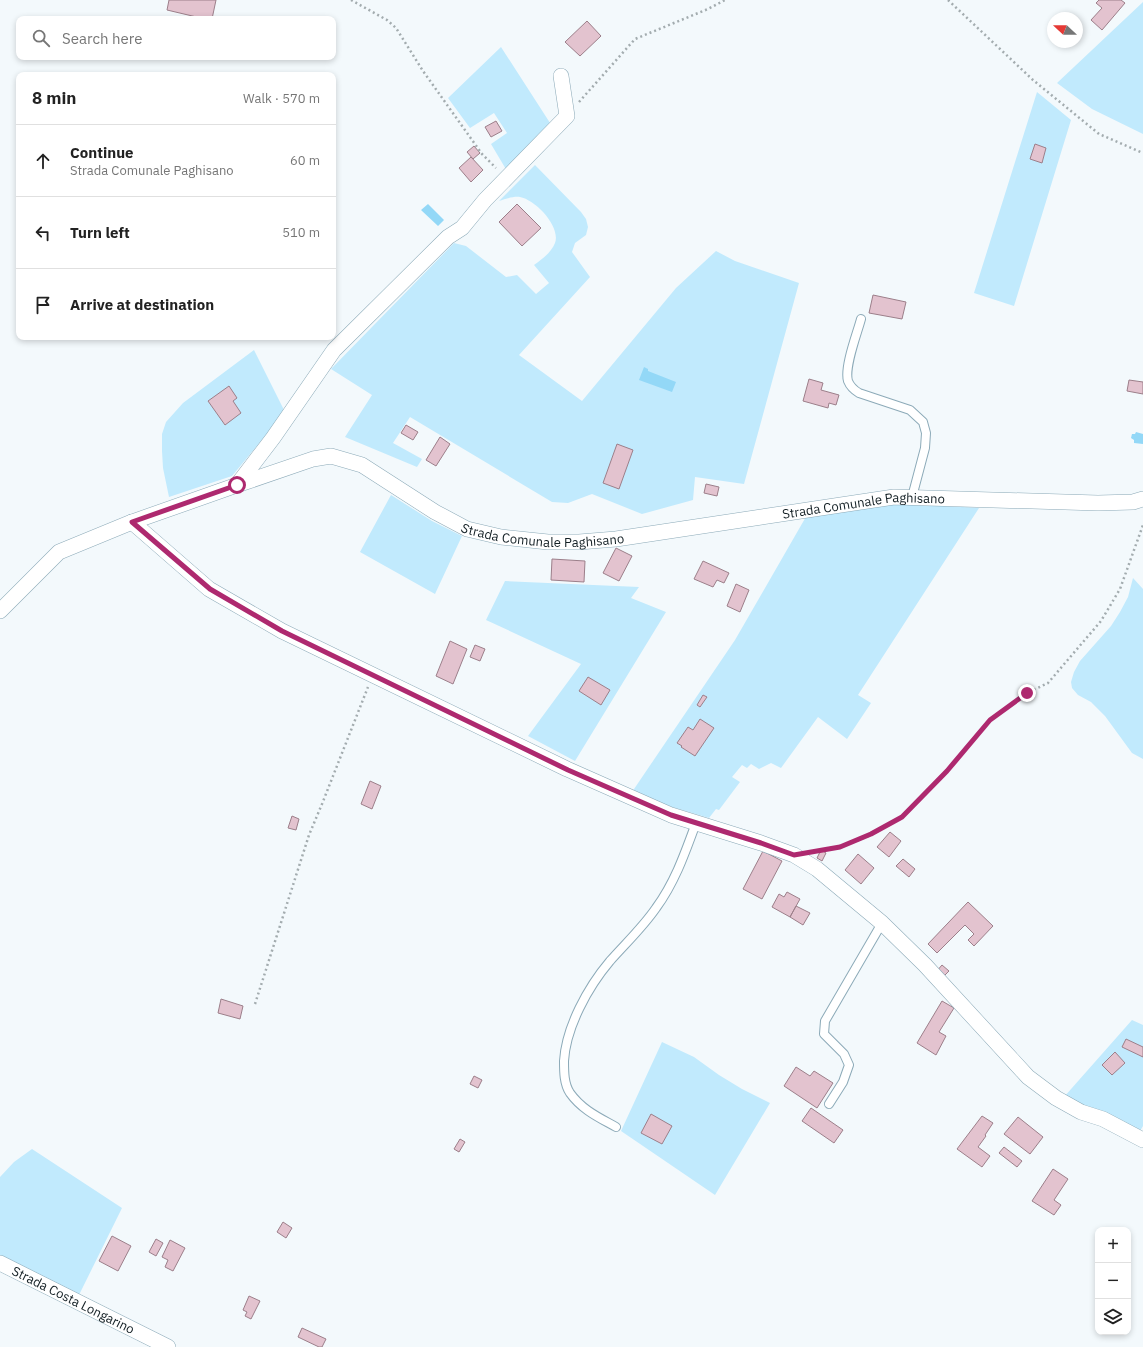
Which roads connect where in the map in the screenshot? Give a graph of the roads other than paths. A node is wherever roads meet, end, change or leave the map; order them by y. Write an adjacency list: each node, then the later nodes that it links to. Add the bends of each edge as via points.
1 (561, 76): 3 (street, via 567,116 462,228 448,237 334,350)
2 (861, 319): 4 (lane, via 848,369 848,382 859,393 910,410 920,418 925,427 926,448)
3 (237, 485): 4 (street, Strada Comunale Paghisano, via 313,459 331,456 362,465 435,512 467,529 501,537 548,542 616,539 894,497); 6 (street, Strada Comunale Paghisano)
4 (912, 497): 5 (street, Strada Comunale Paghisano, via 1098,504)
5 (1143, 499)
6 (132, 522): 7 (street, Strada Comunale Paghisano, via 58,552); 8 (street, via 210,589 282,631 568,770 671,815)
7 (0, 611)
8 (696, 823): 9 (street, via 794,855 817,869); 11 (lane, via 672,883 647,920 609,962 591,988 577,1013 567,1039 564,1070 565,1084 569,1092 584,1108)
9 (882, 924): 10 (lane, via 825,1021 824,1034 844,1054 849,1065 843,1082); 12 (street, via 925,965 1028,1077 1056,1098 1081,1112 1103,1119)
10 (829, 1104)
11 (616, 1127)
12 (1143, 1140)
13 (0, 1263): 14 (street, Strada Costa Longarino)
14 (168, 1347)

